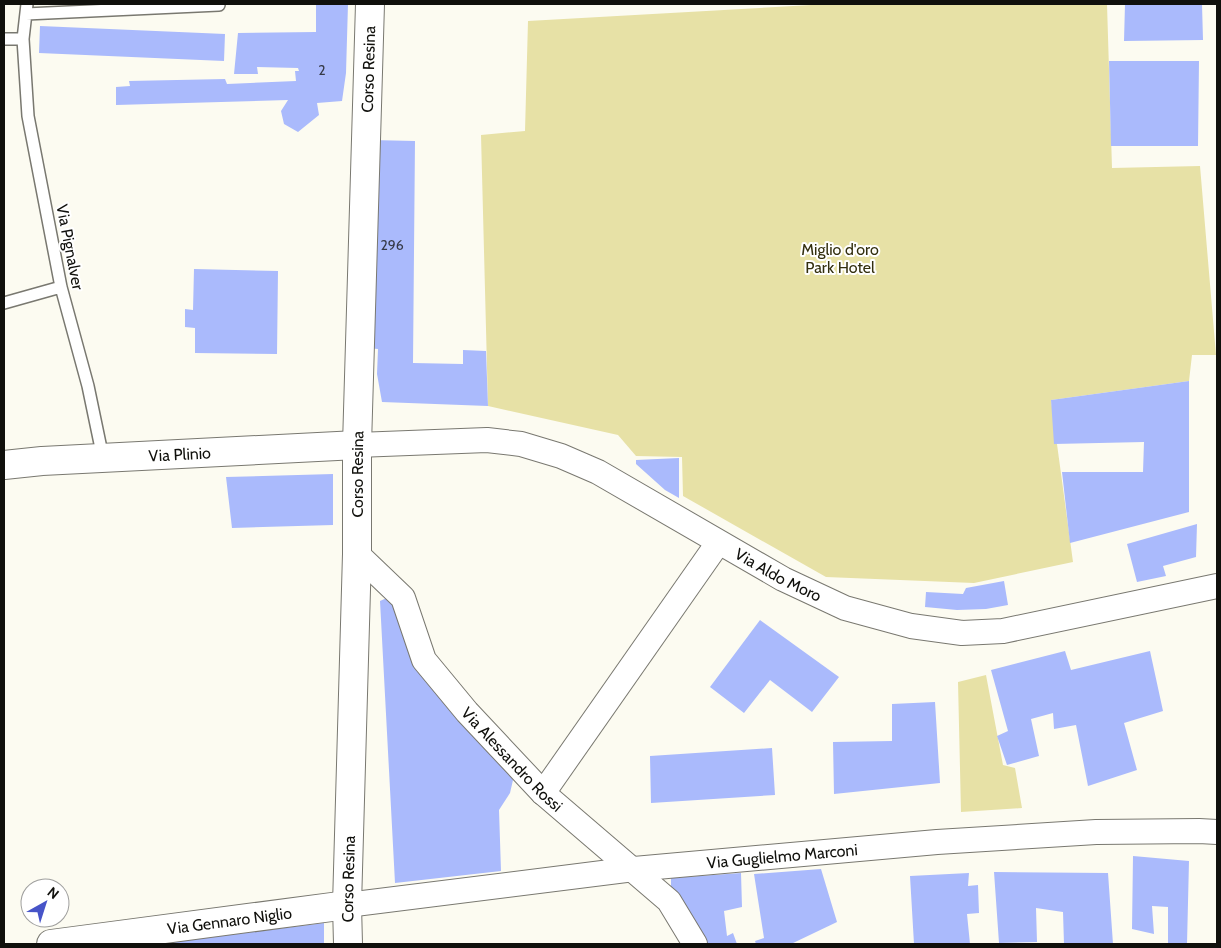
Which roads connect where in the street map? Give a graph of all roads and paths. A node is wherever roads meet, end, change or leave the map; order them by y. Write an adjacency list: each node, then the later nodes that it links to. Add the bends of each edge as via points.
1 (370, 4): 8 (main road, Corso Resina)
2 (219, 5): 3 (lane)
3 (26, 9): 5 (lane, Via Pignalver)
4 (4, 39): 5 (lane)
5 (23, 39): 6 (lane, Via Pignalver, via 28,116)
6 (61, 287): 7 (lane); 9 (lane, Via Pignalver, via 88,386)
7 (4, 303)
8 (357, 445): 9 (main road, Via Plinio); 11 (street, Via Aldo Moro, via 487,440 522,444 598,472); 12 (main road, Corso Resina)
9 (103, 458): 10 (main road, Via Plinio)
10 (4, 465)
11 (718, 543): 13 (street, Via Aldo Moro, via 845,608 911,626 962,633 1003,631); 14 (street)
12 (357, 554): 14 (street, Via Alessandro Rossi, via 403,598 424,660 467,712); 17 (main road, Corso Resina)
13 (1217, 586)
14 (544, 793): 16 (street, Via Alessandro Rossi)
15 (1217, 832): 16 (street, Via Guglielmo Marconi, via 1096,832 936,842)
16 (634, 869): 17 (street, Via Guglielmo Marconi); 20 (street, Via Alessandro Rossi, via 669,901)
17 (347, 905): 18 (main road, Via Gennaro Niglio); 19 (main road, Corso Resina)
18 (52, 944)
19 (348, 944)
20 (695, 944)

